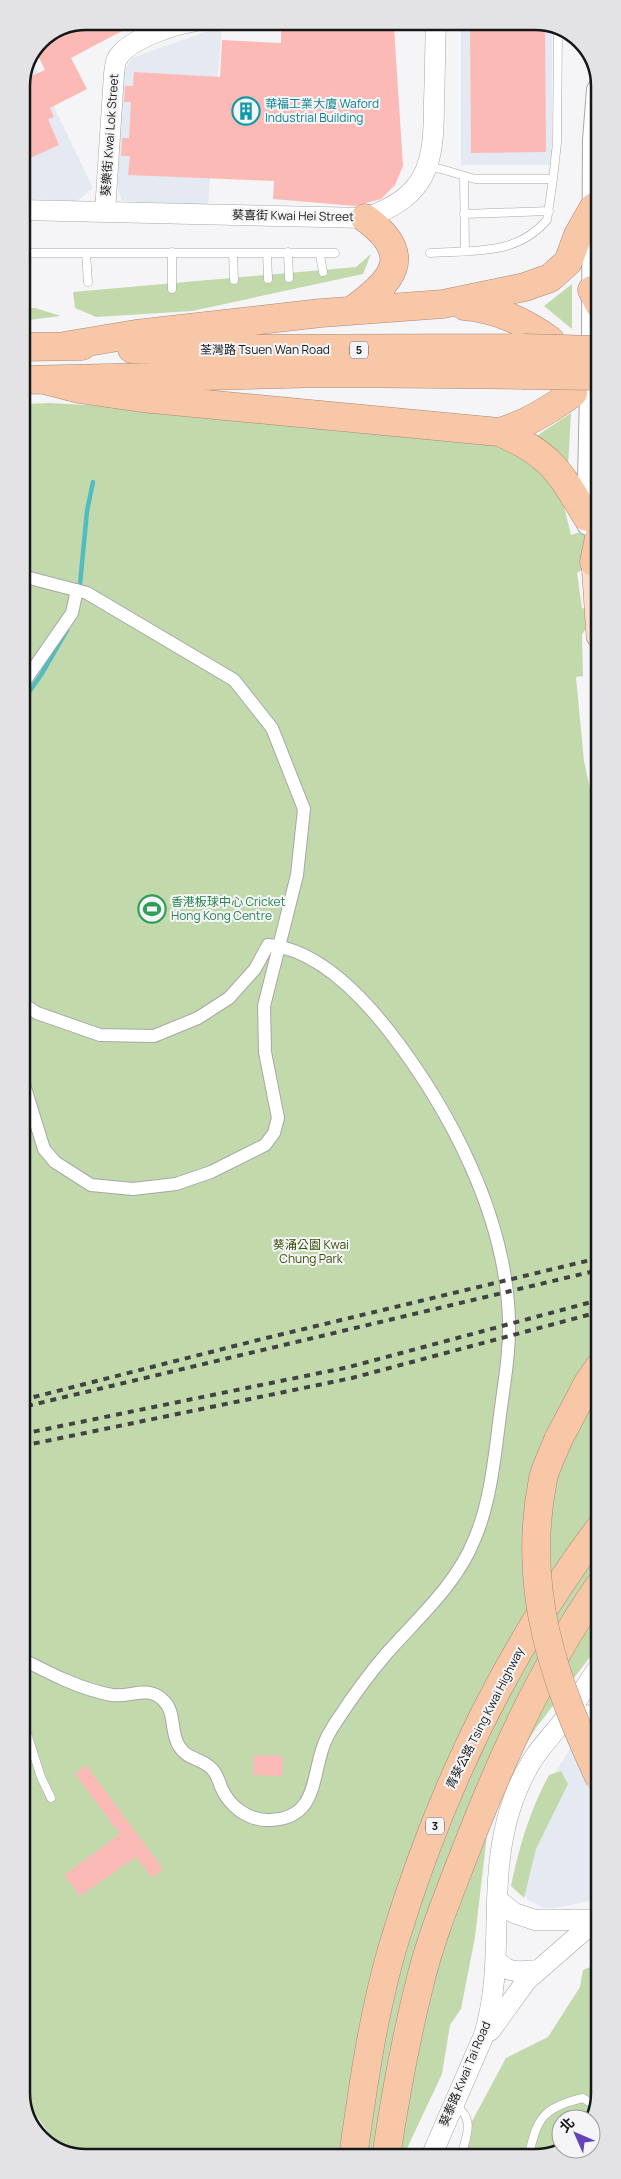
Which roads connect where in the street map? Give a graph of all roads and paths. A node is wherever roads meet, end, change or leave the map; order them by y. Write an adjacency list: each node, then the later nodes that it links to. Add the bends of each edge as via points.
1 (166, 30): 9 (street, 葵樂街 Kwai Lok Street, via 125,48 117,58)
2 (436, 30): 4 (street, 葵喜街 Kwai Hei Street, via 434,143)
3 (558, 35): 6 (lane, via 557,143)
4 (428, 168): 5 (lane); 12 (street, 葵喜街 Kwai Hei Street, via 419,183 400,201)
5 (464, 176): 6 (lane, via 475,179); 11 (lane)
6 (553, 179): 8 (lane)
7 (30, 210): 9 (street, 葵喜街 Kwai Hei Street)
8 (549, 211): 11 (lane); 13 (lane, via 547,220 539,229 512,246)
9 (105, 212): 12 (street, 葵喜街 Kwai Hei Street)
10 (591, 212): 29 (highway, via 568,262 550,278 525,288)
11 (464, 214): 13 (lane)
12 (365, 218): 30 (highway, via 389,242 393,251 393,271 377,292)
13 (465, 250): 21 (lane)
14 (172, 252): 15 (lane); 18 (lane); 28 (lane)
15 (233, 252): 19 (lane); 26 (lane)
16 (288, 252): 19 (lane); 22 (lane); 24 (lane)
17 (30, 253): 18 (lane)
18 (86, 253): 27 (lane)
19 (267, 253): 25 (lane)
20 (335, 253): 22 (lane)
21 (430, 253)
22 (320, 255): 23 (lane)
23 (323, 272)
24 (289, 278)
25 (268, 279)
26 (234, 280)
27 (88, 282)
28 (172, 289)
29 (443, 304): 30 (highway); 31 (highway, via 496,311 517,319)
30 (351, 311): 33 (highway, via 136,334)
31 (550, 340)
32 (591, 345): 35 (highway, 荃灣路 Tsuen Wan Road / 5, bridge)
33 (64, 346): 34 (highway, 荃灣路 Tsuen Wan Road / 5); 35 (highway, 荃灣路 Tsuen Wan Road / 5, via 236,350)
34 (30, 347)
35 (482, 362): 36 (highway, 荃灣路 Tsuen Wan Road / 5, via 328,373); 37 (highway, 荃灣路 Tsuen Wan Road / 5, bridge)
36 (33, 380): 38 (highway, via 142,398)
37 (588, 387): 38 (highway, via 523,425); 39 (main road)
38 (499, 432): 40 (highway, via 525,443 549,460)
39 (591, 454)
40 (591, 535)
41 (30, 578): 42 (street)
42 (77, 590): 43 (street, via 72,613); 44 (street, via 87,592 234,680 272,728 304,809 297,875)
43 (30, 673)
44 (280, 946): 45 (street, via 268,945 255,969 229,998 198,1018 154,1036 100,1035); 46 (street, via 265,998 264,1013 265,1057 278,1118 272,1137 257,1151 176,1184 133,1189 91,1185 55,1162 44,1149); 50 (street, via 334,973 372,1010 409,1057 459,1141 491,1222 505,1276 509,1336 493,1467 475,1539 460,1569 442,1593 359,1687 333,1727 322,1749 315,1786 307,1801 294,1813 278,1819 254,1818 231,1803 214,1770 189,1757 180,1748 170,1711 156,1694 144,1691 115,1695 94,1690 71,1683)
45 (30, 1008)
46 (30, 1104)
47 (591, 1379): 55 (highway, bridge, via 558,1440 544,1478 536,1529 536,1579 549,1652 571,1718)
48 (591, 1540): 65 (highway, 青葵公路 Tsing Kwai Highway / 3, via 523,1643 466,1751 445,1799 393,1947 363,2086)
49 (591, 1599): 66 (highway, via 542,1678 507,1748 442,1912 422,1976 399,2073)
50 (30, 1663)
51 (591, 1678): 52 (street, 葵泰路 Kwai Tai Road)
52 (567, 1716): 53 (street); 57 (street, 葵泰路 Kwai Tai Road, via 533,1760 514,1798 504,1833)
53 (591, 1716)
54 (30, 1742): 56 (lane)
55 (591, 1759)
56 (51, 1798)
57 (497, 1899): 58 (street, via 514,1913 535,1920); 60 (street, 葵泰路 Kwai Tai Road)
58 (591, 1920)
59 (591, 1925): 61 (street)
60 (497, 1960): 61 (street, via 505,1969 512,1971); 62 (street, 葵泰路 Kwai Tai Road, via 492,2004)
61 (538, 1970): 62 (street, via 520,1988)
62 (478, 2048): 64 (street, 葵泰路 Kwai Tai Road)
63 (590, 2103): 69 (lane, via 583,2098 562,2103 542,2118 534,2131)
64 (453, 2104): 67 (street, 葵泰路 Kwai Tai Road); 68 (lane, via 467,2116)
65 (354, 2149)
66 (387, 2149)
67 (434, 2149)
68 (464, 2149)
69 (530, 2149)

